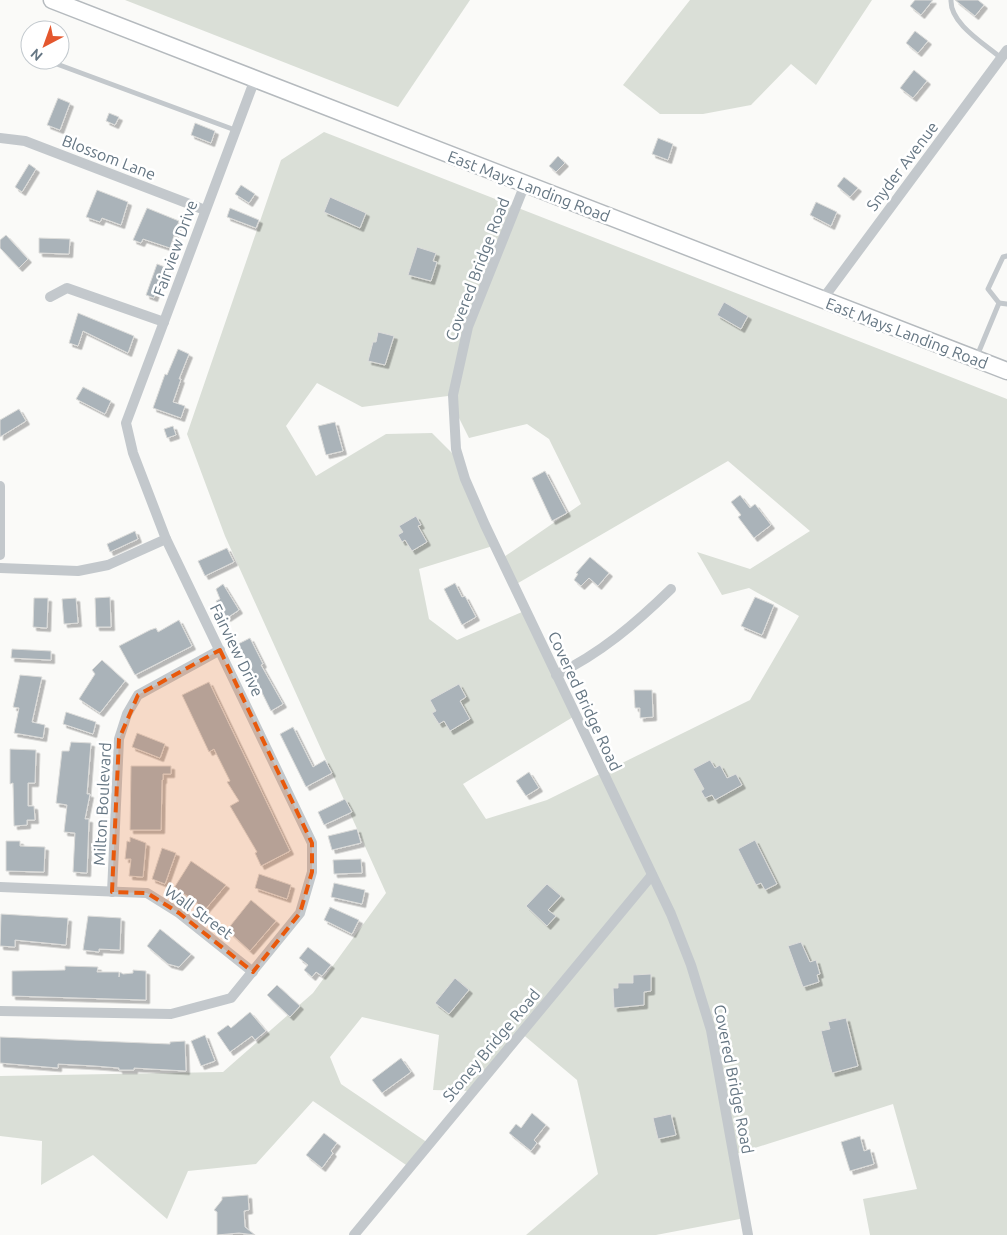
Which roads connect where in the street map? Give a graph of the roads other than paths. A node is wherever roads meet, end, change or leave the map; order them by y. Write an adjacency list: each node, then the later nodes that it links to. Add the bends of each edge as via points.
1 (52, 0): 5 (main road, East Mays Landing Road)
2 (951, 0): 3 (lane, via 959,21)
3 (1004, 54): 12 (street, Snyder Avenue)
4 (70, 69): 6 (lane)
5 (255, 79): 6 (street, Fairview Drive); 8 (main road, East Mays Landing Road)
6 (235, 130): 9 (street, Fairview Drive)
7 (0, 138): 9 (street, Blossom Lane, via 25,140)
8 (525, 184): 12 (main road, East Mays Landing Road); 24 (street, Covered Bridge Road, via 466,335 453,395 454,430 465,479)
9 (205, 210): 15 (street, Fairview Drive)
10 (1007, 256): 13 (lane, via 1003,257 988,289)
11 (50, 297): 15 (street, via 67,288)
12 (822, 300): 16 (main road, East Mays Landing Road)
13 (999, 303): 14 (lane); 16 (lane)
14 (1007, 304)
15 (164, 322): 19 (street, Fairview Drive, via 126,423 133,453)
16 (976, 359): 17 (main road, East Mays Landing Road)
17 (1007, 371)
18 (0, 486): 20 (street)
19 (166, 539): 21 (street, via 108,565 78,571); 23 (street, Fairview Drive)
20 (0, 556)
21 (0, 568)
22 (671, 589): 24 (street, via 620,636)
23 (220, 650): 27 (street, Milton Boulevard, via 138,695 127,714 119,739); 28 (street, Fairview Drive, via 312,843 312,872 300,913)
24 (556, 675): 25 (street, Covered Bridge Road)
25 (652, 874): 30 (street, Stoney Bridge Road); 31 (street, Covered Bridge Road, via 683,941 706,1007)
26 (0, 887): 27 (street, Wall Street)
27 (112, 892): 28 (street, Wall Street, via 147,893 179,913)
28 (253, 972): 29 (street, Fairview Drive, via 231,998 171,1014)
29 (0, 1011)
30 (354, 1235)
31 (748, 1235)

